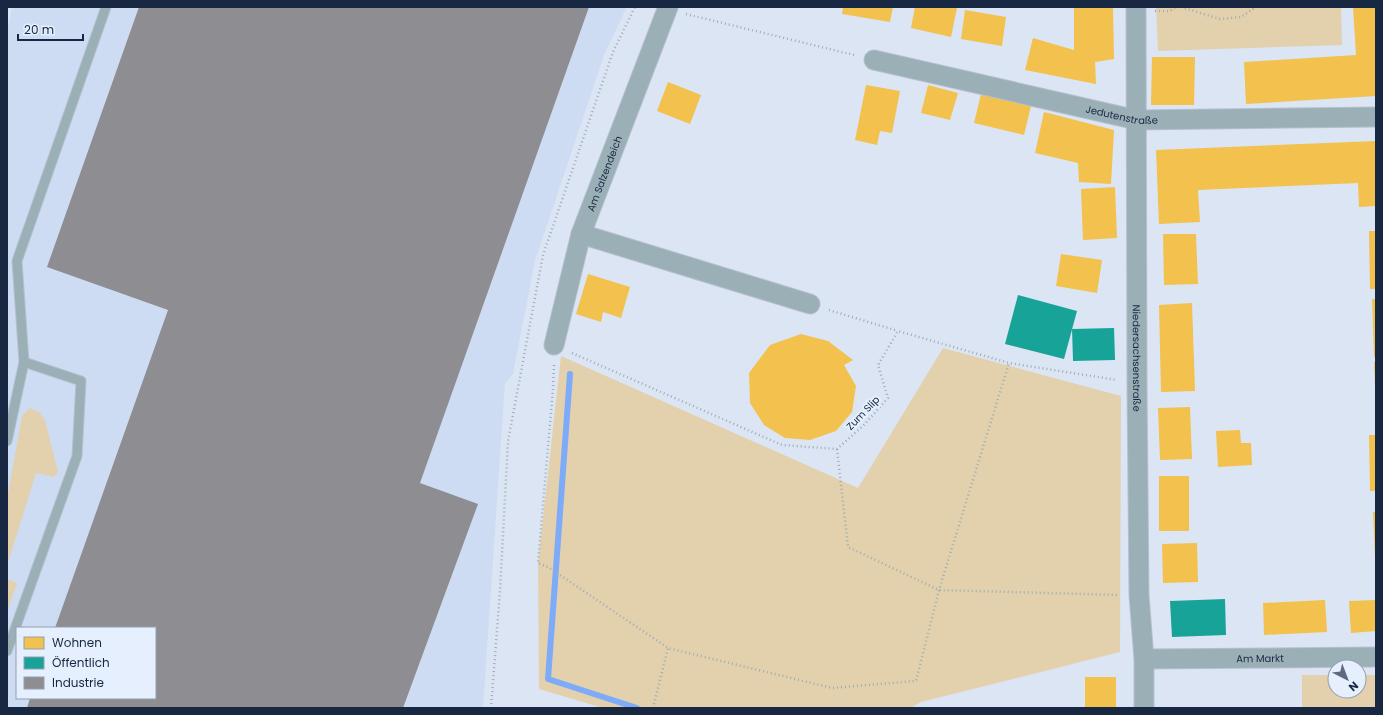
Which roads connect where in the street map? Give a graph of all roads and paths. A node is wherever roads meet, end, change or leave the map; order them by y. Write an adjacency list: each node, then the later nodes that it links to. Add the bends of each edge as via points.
1 (106, 7): 13 (lane, via 17,261)
2 (1136, 7): 8 (street, Niedersachsenstraße)
3 (1181, 7): 4 (path, via 1220,19 1241,17)
4 (1256, 7)
5 (668, 8): 6 (path); 9 (street, Am Salzendeich)
6 (874, 60): 8 (street, Jedutenstraße)
7 (1376, 116): 8 (street, Jedutenstraße)
8 (1137, 120): 15 (street, Niedersachsenstraße)
9 (581, 234): 10 (street); 12 (street, Am Salzendeich)
10 (810, 304): 11 (path)
11 (898, 331): 14 (path); 17 (path, Zum Slip, via 878,366 888,398 863,426)
12 (554, 345): 17 (path, via 782,445); 20 (path, via 553,389 538,563 548,567)
13 (24, 362): 16 (lane); 21 (lane, via 81,381 79,436 77,456)
14 (1009, 363): 15 (path); 18 (path)
15 (1137, 384): 19 (street, Niedersachsenstraße)
16 (7, 442)
17 (837, 449): 18 (path, via 848,547)
18 (939, 590): 19 (path); 20 (path, via 916,681 832,688)
19 (1139, 595): 23 (street, Niedersachsenstraße)
20 (668, 648): 24 (path)
21 (7, 651)
22 (1376, 657): 23 (street, Am Markt)
23 (1144, 659): 25 (street, Niedersachsenstraße)
24 (653, 708)
25 (1144, 708)

